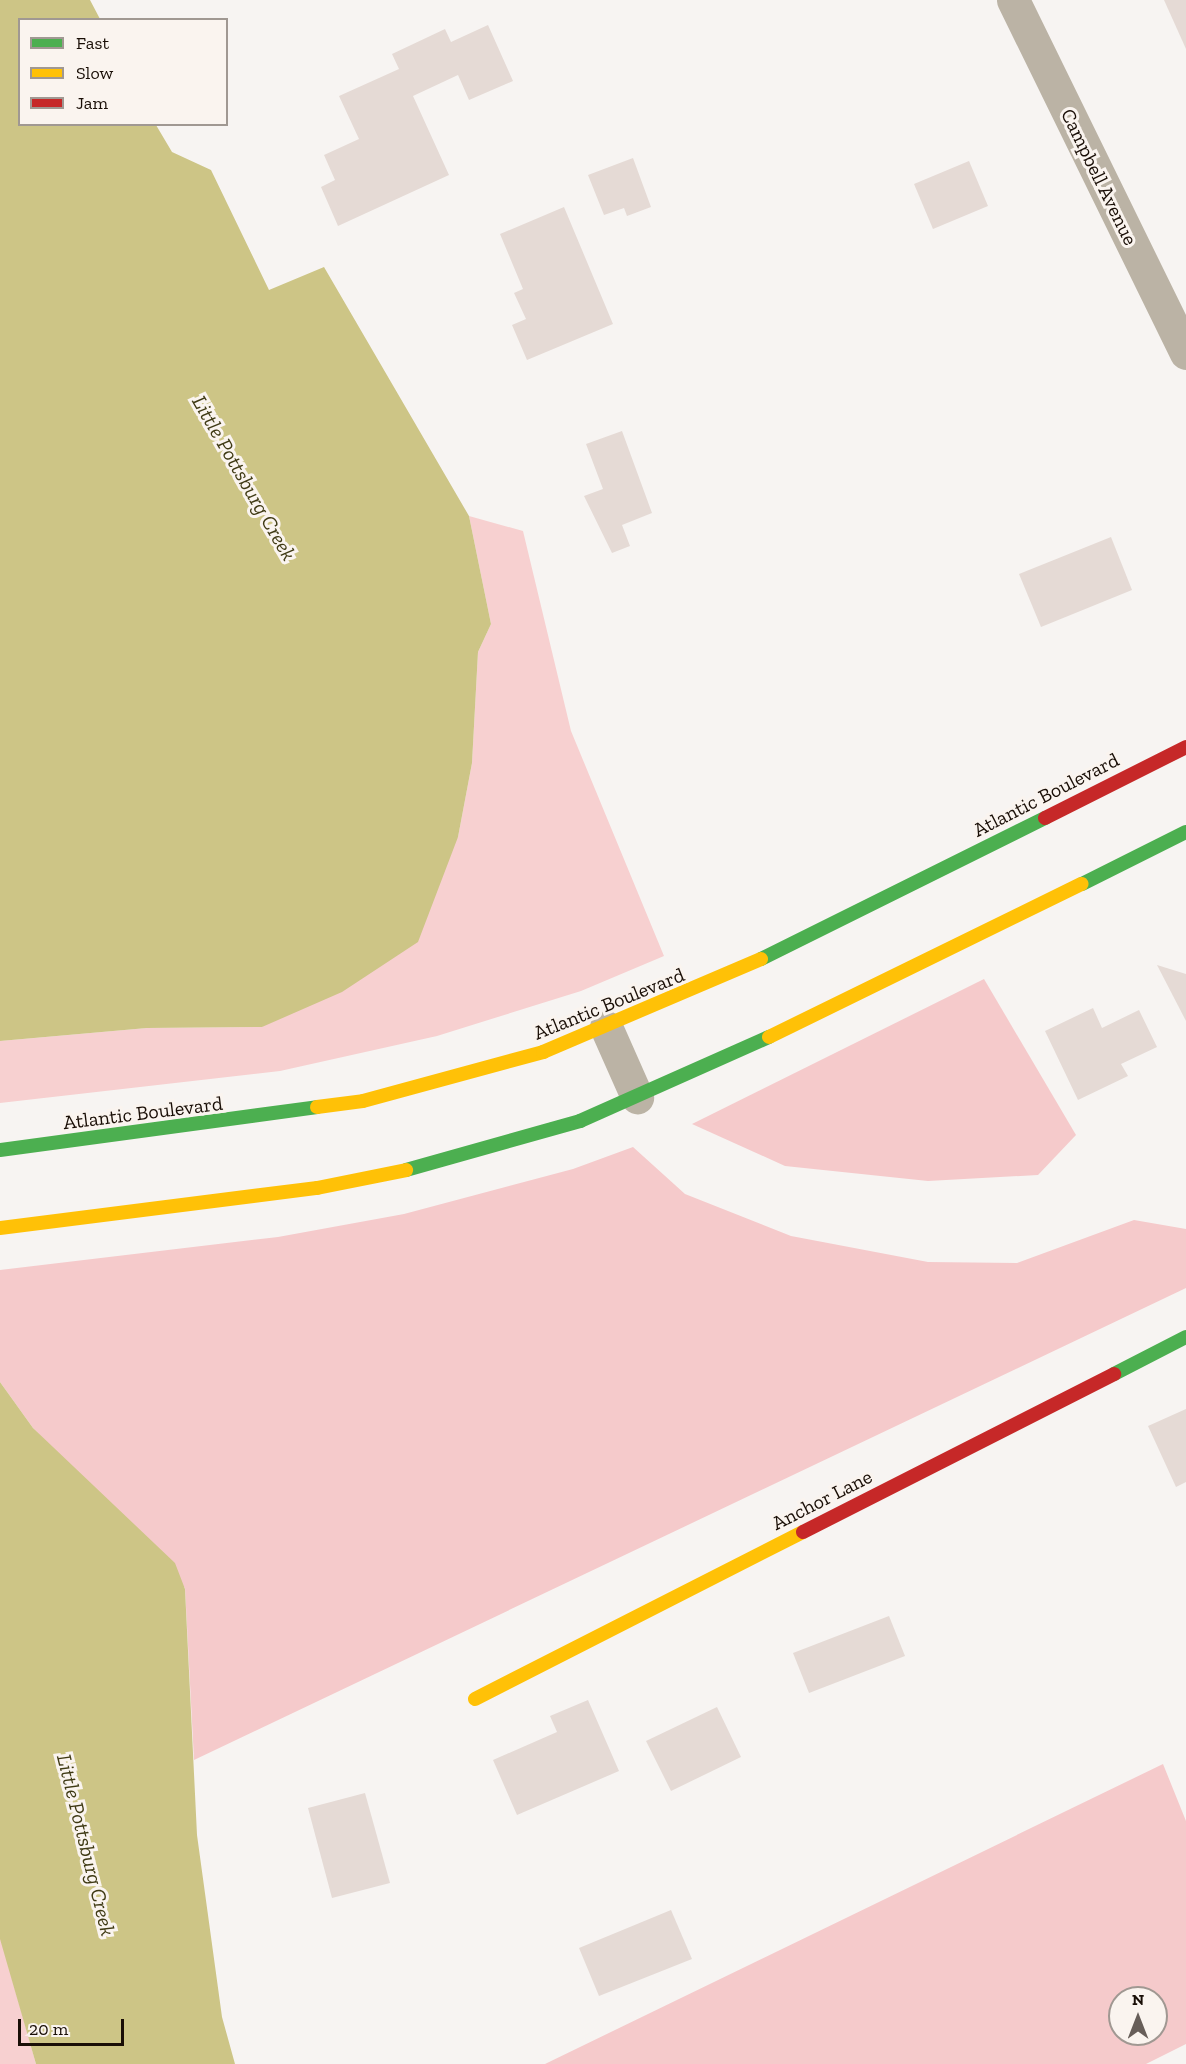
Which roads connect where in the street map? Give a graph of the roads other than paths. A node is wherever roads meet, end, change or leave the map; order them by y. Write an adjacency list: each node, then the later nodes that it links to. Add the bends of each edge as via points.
1 (1013, 0): 2 (street, Campbell Avenue)
2 (1186, 353)
3 (1186, 747): 5 (main road, Atlantic Boulevard, via 769,956)
4 (1186, 832): 6 (main road, via 800,1023)
5 (606, 1027): 6 (street); 7 (main road, Atlantic Boulevard, via 475,1074 363,1101)
6 (637, 1097): 8 (main road, via 518,1140 349,1182)
7 (0, 1150)
8 (0, 1228)
9 (1186, 1337): 10 (main road, Anchor Lane)
10 (475, 1699)

